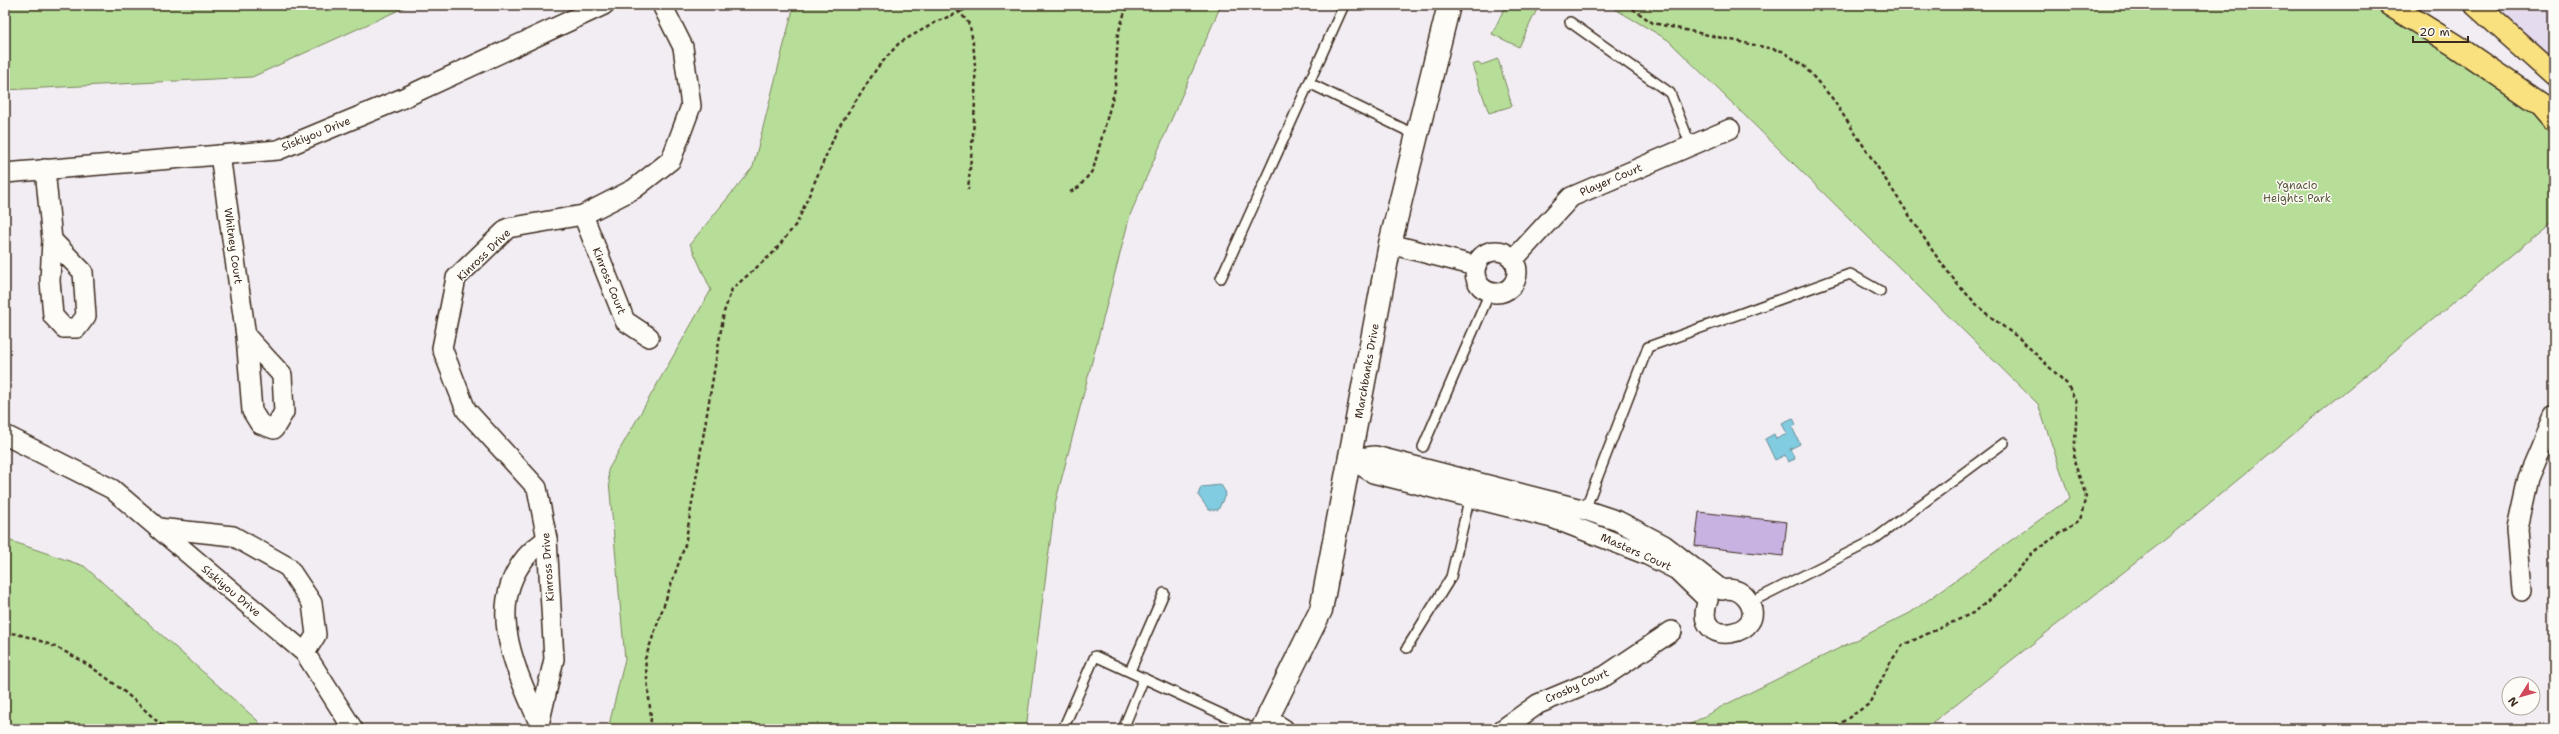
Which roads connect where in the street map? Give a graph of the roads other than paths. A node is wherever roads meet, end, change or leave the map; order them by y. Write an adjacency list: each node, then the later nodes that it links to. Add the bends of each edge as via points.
1 (604, 5): 14 (street, Siskiyou Drive, via 401,99 278,150)
2 (662, 5): 17 (street, Kinross Drive, via 683,47 691,106 671,160 634,189)
3 (1344, 5): 9 (lane)
4 (1449, 5): 12 (street, Marchbanks Drive)
5 (2390, 5): 10 (highway, via 2542,105)
6 (2476, 5): 8 (highway)
7 (1570, 22): 13 (lane, via 1670,93)
8 (2554, 75)
9 (1309, 83): 12 (lane); 22 (lane)
10 (2554, 119)
11 (1730, 129): 13 (street, Player Court)
12 (1416, 135): 19 (street, Marchbanks Drive)
13 (1691, 146): 20 (street, Player Court, via 1572,197)
14 (220, 155): 15 (street, Siskiyou Drive); 25 (street, Whitney Court)
15 (45, 169): 16 (street, Siskiyou Drive); 18 (street)
16 (5, 173)
17 (583, 215): 26 (street, Kinross Court, via 625,321); 36 (street, Kinross Drive, via 508,228 456,278 442,348 466,410 537,488)
18 (52, 240)
19 (1390, 244): 21 (street); 31 (street, Marchbanks Drive)
20 (1513, 260): 21 (street, via 1496,251 1484,255); 24 (street, via 1517,272 1513,284 1503,292)
21 (1476, 266): 24 (street, via 1479,285)
22 (1221, 278)
23 (1880, 291): 33 (lane, via 1850,274 1648,347)
24 (1490, 292): 30 (lane)
25 (246, 336)
26 (649, 337)
27 (2554, 417): 37 (street, via 2528,478 2518,528)
28 (5, 435): 34 (street, Siskiyou Drive, via 112,489)
29 (2004, 443): 39 (lane, via 1872,541)
30 (1423, 447)
31 (1351, 459): 32 (street, Masters Court, via 1373,473); 46 (street, Marchbanks Drive, via 1321,610)
32 (1473, 490): 33 (street, Masters Court); 35 (street, Masters Court); 41 (lane, via 1451,577)
33 (1585, 510): 35 (lane); 39 (street, Masters Court, via 1618,521 1664,545 1722,590 1738,591)
34 (158, 528): 42 (street, Siskiyou Drive); 42 (street, via 233,536 288,567 312,603 316,635)
35 (1579, 528): 39 (street, Masters Court, via 1647,554 1677,570 1708,600 1707,621 1720,633 1735,633 1746,626 1750,616)
36 (547, 539): 45 (street, Kinross Drive, via 554,659); 45 (street, via 527,556 514,574 505,602 505,632)
37 (2522, 591)
38 (1164, 593): 43 (lane)
39 (1749, 603)
40 (1672, 631): 50 (street, Crosby Court, via 1605,676 1538,704)
41 (1407, 648)
42 (305, 653): 47 (street, Siskiyou Drive)
43 (1130, 672): 44 (lane); 48 (lane, via 1095,656)
44 (1144, 678): 46 (lane); 49 (lane)
45 (539, 726)
46 (1267, 726)
47 (354, 729)
48 (1063, 729)
49 (1123, 729)
50 (1503, 729)

